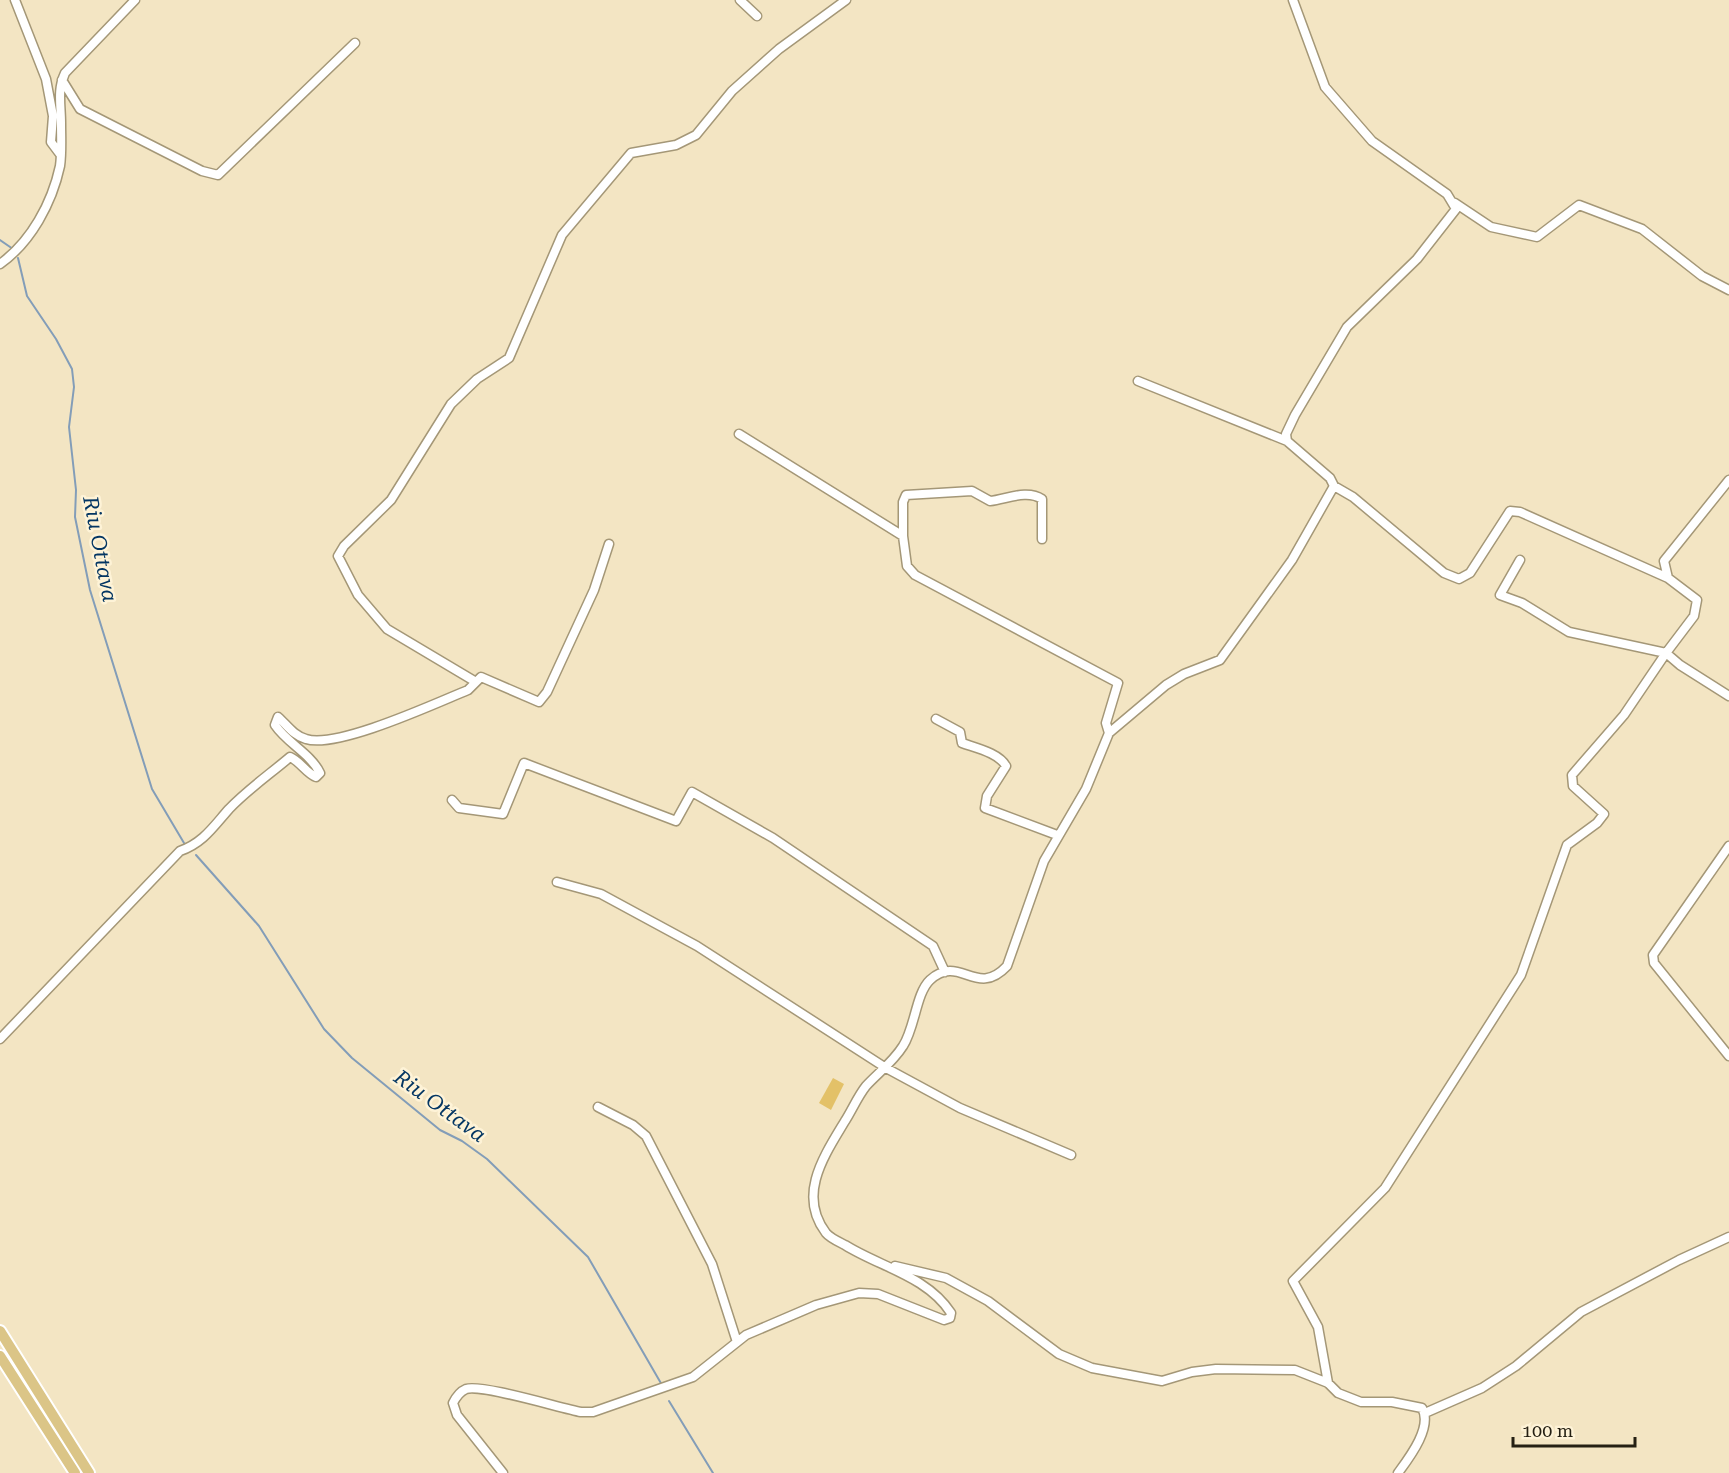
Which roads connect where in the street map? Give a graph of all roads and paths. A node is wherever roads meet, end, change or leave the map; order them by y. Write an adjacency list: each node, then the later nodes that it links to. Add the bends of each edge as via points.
1 (15, 0): 9 (street, via 46,80 53,117 51,142)
2 (135, 0): 8 (street)
3 (740, 0): 6 (street)
4 (846, 0): 24 (street, via 779,49 732,91 696,135 676,145 632,153 562,235 509,358 477,379 451,404 391,500 338,556 358,595 387,630)
5 (1293, 0): 10 (street, via 1324,87 1372,141 1448,194)
6 (757, 16)
7 (355, 43): 8 (street, via 218,175 202,171 80,109)
8 (62, 80): 9 (street)
9 (60, 154): 11 (street, via 48,202 13,255)
10 (1455, 203): 12 (street, via 1491,227 1537,237 1579,205 1642,229 1702,276); 15 (street, via 1456,209 1417,259 1347,327 1295,415 1286,434)
11 (0, 264)
12 (1729, 290)
13 (1138, 381): 15 (street)
14 (739, 434): 18 (street)
15 (1287, 441): 17 (street, via 1330,478)
16 (1729, 480): 22 (street, via 1664,561)
17 (1334, 486): 22 (street, via 1360,502 1444,573 1459,579 1470,573 1510,511); 27 (street, via 1293,560 1220,660 1166,685)
18 (903, 536): 19 (street, via 906,495 972,491 990,501 1021,495 1042,499); 27 (street, via 907,566 915,575 1118,683 1106,723)
19 (1042, 539)
20 (609, 544): 24 (street, via 594,590 548,692 539,702 481,677)
21 (1520, 560): 23 (street, via 1500,595 1522,603 1569,632)
22 (1668, 578): 23 (street, via 1697,600 1694,616)
23 (1666, 653): 25 (street); 43 (street, via 1624,715 1572,775 1573,786 1604,814 1567,845 1521,975 1385,1188 1293,1281 1318,1327)
24 (476, 682): 33 (street, via 468,690 392,720 320,741 295,734 278,717 275,725 280,733 320,773 316,777 309,774 290,757 230,809 214,829 194,846 180,851)
25 (1729, 696)
26 (936, 719): 29 (street, via 960,732 962,743 990,754 1006,766 987,796 985,807)
27 (1109, 733): 29 (street, via 1086,789)
28 (452, 800): 32 (street, via 459,808 503,814 524,763 676,820 692,792 770,836 925,940 933,946)
29 (1058, 835): 32 (street, via 1044,861 1007,966 996,977 982,980 954,970)
30 (1729, 846): 34 (street, via 1653,955 1654,963)
31 (556, 882): 35 (street, via 601,894 697,946)
32 (945, 972): 35 (street, via 926,984 911,1032)
33 (0, 1039)
34 (1729, 1056)
35 (886, 1068): 37 (street, via 963,1110); 39 (street, via 865,1087 825,1154 814,1179 812,1204 827,1234 859,1254)
36 (598, 1107): 41 (street, via 646,1136 712,1264)
37 (1071, 1155)
38 (1729, 1237): 44 (street, via 1581,1312 1516,1366 1482,1388)
39 (888, 1265): 41 (street, via 944,1301 950,1318 944,1320 878,1294 859,1293 816,1305); 43 (street, via 946,1278 988,1301 1059,1353 1092,1368 1162,1381 1216,1369 1295,1370)
40 (0, 1331): 46 (main road)
41 (737, 1342): 47 (street, via 693,1377 593,1412 581,1413 466,1389 453,1403 457,1415)
42 (0, 1356): 45 (main road)
43 (1328, 1383): 44 (street, via 1338,1393 1361,1402 1413,1405)
44 (1425, 1413): 48 (street, via 1425,1424)
45 (75, 1473)
46 (89, 1473)
47 (503, 1473)
48 (1398, 1473)

